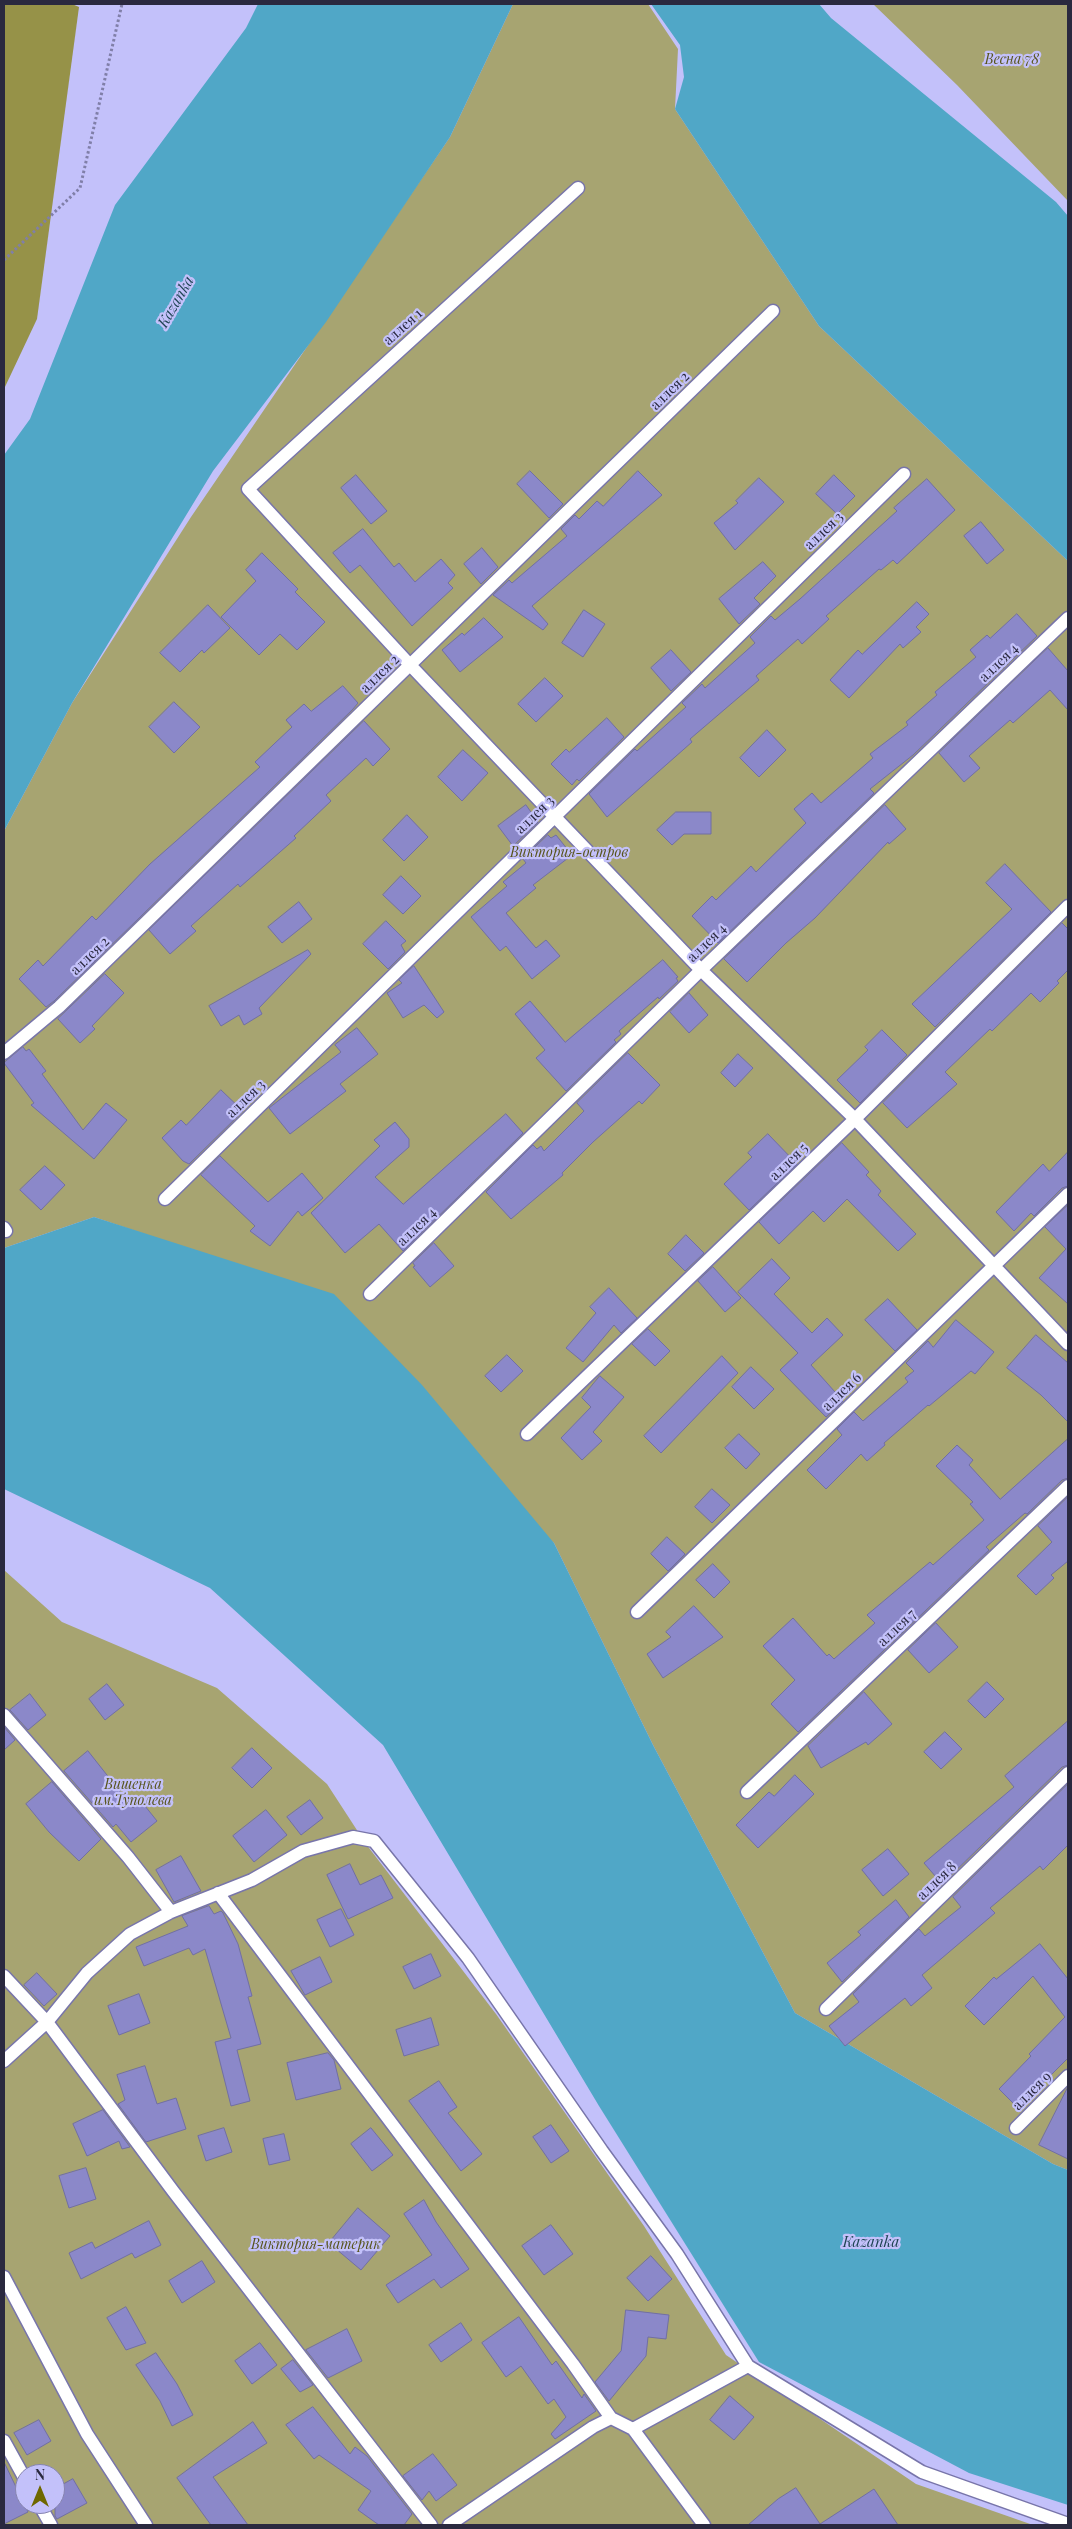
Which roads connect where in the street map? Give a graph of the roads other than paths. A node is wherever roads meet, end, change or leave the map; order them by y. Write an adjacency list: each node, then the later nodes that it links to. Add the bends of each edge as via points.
1 (578, 188): 5 (lane, аллея 1, via 248,489)
2 (773, 312): 5 (lane, аллея 2)
3 (904, 474): 6 (lane, аллея 3)
4 (1068, 618): 8 (lane, аллея 4)
5 (411, 666): 6 (lane); 9 (lane, аллея 2, via 60,1007)
6 (555, 817): 8 (lane); 12 (lane, аллея 3)
7 (1068, 906): 10 (lane, аллея 5)
8 (701, 970): 10 (lane); 14 (lane, аллея 4)
9 (4, 1053)
10 (856, 1119): 13 (lane); 16 (lane, аллея 5)
11 (1068, 1194): 13 (lane, аллея 6)
12 (165, 1199)
13 (995, 1264): 15 (lane); 18 (lane, аллея 6)
14 (370, 1294)
15 (1068, 1344)
16 (527, 1434)
17 (1068, 1486): 21 (lane, аллея 7)
18 (637, 1612)
19 (4, 1715): 23 (lane, via 128,1856)
20 (1068, 1773): 25 (lane, аллея 8)
21 (747, 1792)
22 (218, 1893): 23 (lane); 31 (lane, via 252,1880 303,1851 353,1837 374,1841 468,1958 677,2254); 32 (lane)
23 (171, 1912): 26 (lane, via 130,1934 87,1973)
24 (4, 1976): 26 (lane)
25 (826, 2009)
26 (47, 2022): 27 (lane); 40 (lane)
27 (4, 2061)
28 (1068, 2076): 29 (lane, аллея 9)
29 (1016, 2128)
30 (4, 2277): 39 (lane, via 87,2434)
31 (748, 2366): 33 (lane); 37 (lane, via 922,2472)
32 (611, 2418): 33 (lane); 41 (lane)
33 (633, 2429): 42 (lane)
34 (4, 2440): 35 (lane)
35 (17, 2464)
36 (45, 2514): 38 (lane)
37 (1068, 2524)
38 (51, 2525)
39 (146, 2525)
40 (431, 2525)
41 (449, 2525)
42 (704, 2525)

